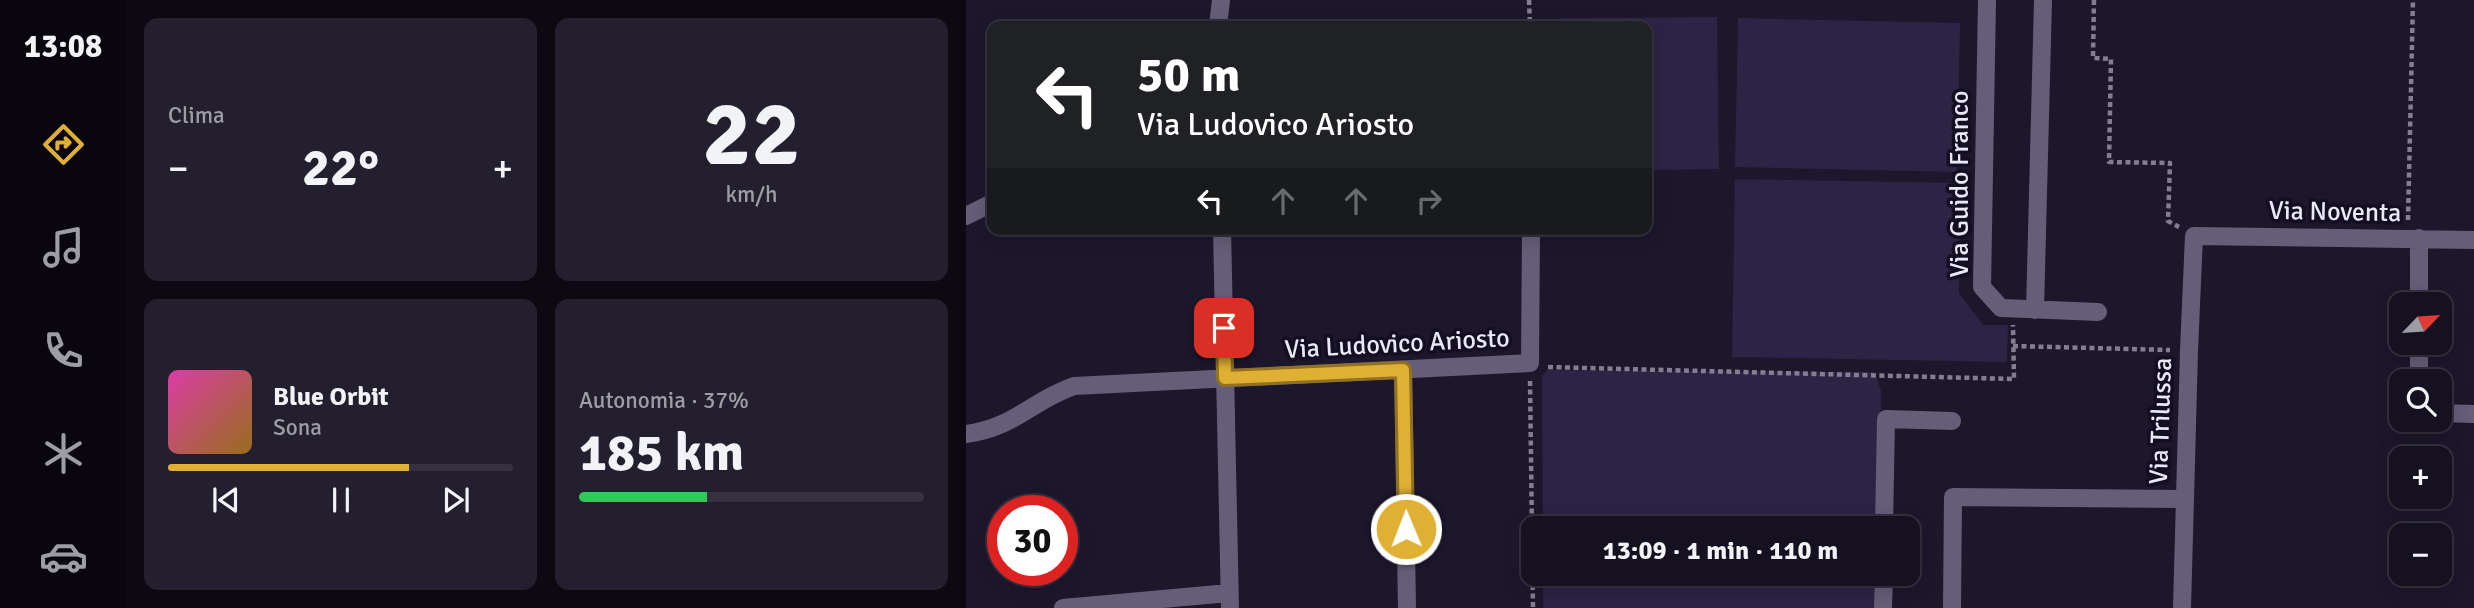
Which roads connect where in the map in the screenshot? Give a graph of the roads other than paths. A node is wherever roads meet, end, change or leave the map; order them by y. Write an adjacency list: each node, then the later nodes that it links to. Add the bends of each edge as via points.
1 (1221, 0): 4 (street)
2 (1987, 0): 13 (street, Via Guido Franco, via 1982,287 2001,308)
3 (2043, 0): 13 (street)
4 (1219, 21)
5 (987, 206): 6 (street)
6 (966, 216)
7 (1222, 235): 16 (street)
8 (1531, 235): 15 (street, Via Ludovico Ariosto, via 1530,363)
9 (2194, 236): 10 (street, Via Noventa); 21 (street, Via Trilussa)
10 (2413, 238): 11 (street, Via Noventa); 12 (street)
11 (2474, 240)
12 (2418, 292)
13 (2035, 310): 14 (street)
14 (2098, 312)
15 (1403, 370): 16 (street, Via Ludovico Ariosto); 26 (street)
16 (1225, 378): 20 (street, Via Ludovico Ariosto, via 1073,386 1050,394 997,428); 24 (street)
17 (2452, 413): 18 (street)
18 (2474, 414)
19 (1952, 421): 22 (street, via 1886,419)
20 (966, 434)
21 (2184, 499): 28 (street, via 1953,497); 29 (street, Via Trilussa)
22 (1884, 516)
23 (1884, 586): 27 (street)
24 (1229, 601): 25 (street)
25 (1063, 608)
26 (1407, 608)
27 (1883, 608)
28 (1952, 608)
29 (2182, 608)

